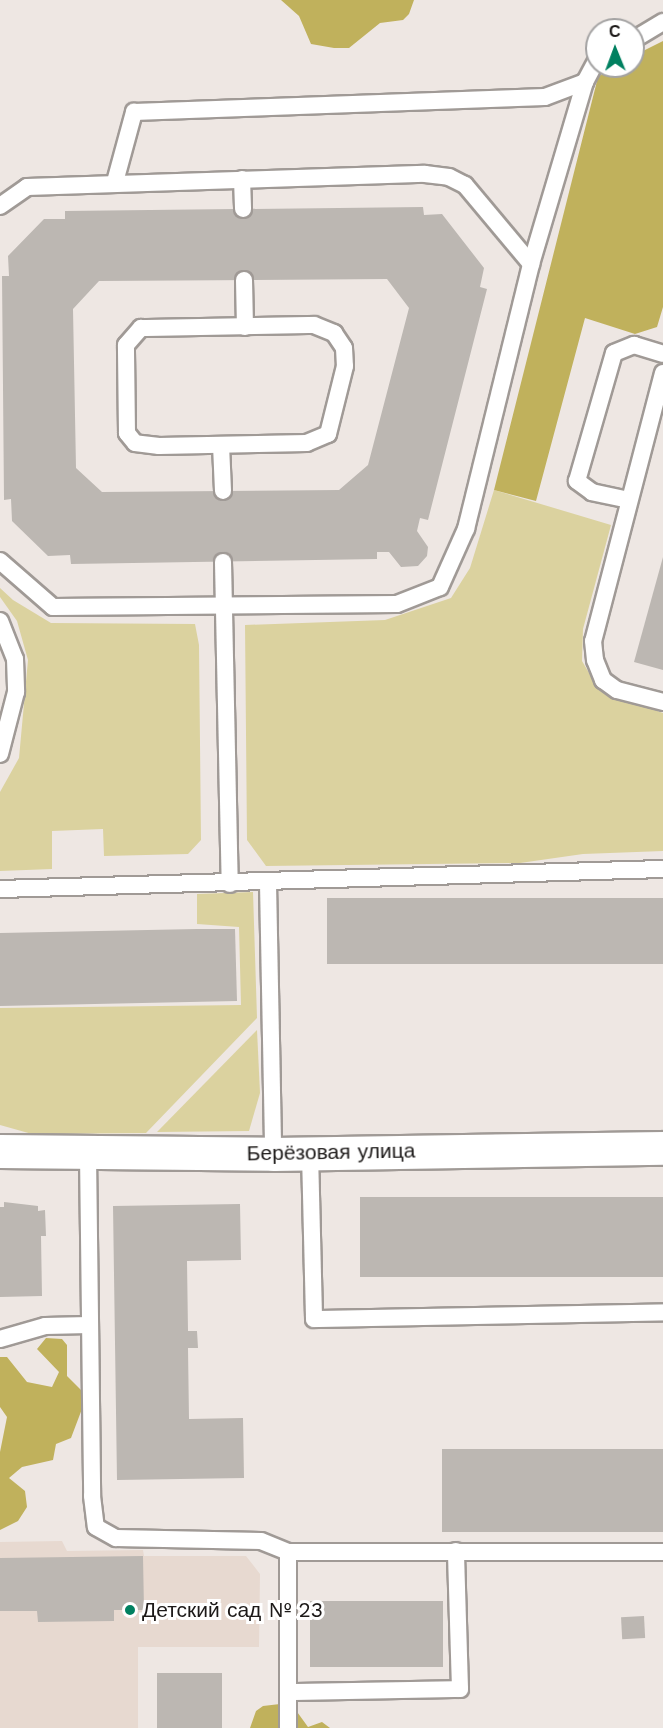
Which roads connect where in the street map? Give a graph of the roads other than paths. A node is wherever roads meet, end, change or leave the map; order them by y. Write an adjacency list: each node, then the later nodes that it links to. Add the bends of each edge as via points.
1 (663, 22): 2 (lane)
2 (645, 33)
3 (587, 78): 4 (lane)
4 (585, 82): 6 (lane, via 545,97 134,112); 9 (lane)
5 (242, 179): 6 (lane); 8 (lane); 9 (lane, via 449,177 465,185)
6 (115, 182): 7 (lane, via 27,187)
7 (0, 206)
8 (243, 209)
9 (531, 264): 19 (lane, via 466,529 440,587 397,604)
10 (244, 280): 11 (lane)
11 (245, 327): 14 (lane, via 314,325 334,333 344,348 345,366 328,434 307,443); 14 (lane, via 141,328 126,345 127,433 135,443)
12 (663, 354): 16 (lane, via 634,345 614,353 577,481 592,492)
13 (663, 373): 16 (lane)
14 (221, 445): 15 (lane)
15 (223, 491)
16 (629, 500): 21 (lane, via 598,615 594,660 603,680 617,690)
17 (0, 561): 19 (lane, via 53,607)
18 (223, 562): 19 (lane)
19 (224, 608): 24 (lane)
20 (0, 621): 22 (lane, via 15,659 16,692)
21 (663, 702)
22 (0, 754)
23 (663, 869): 25 (lane, via 297,878)
24 (230, 884): 25 (lane); 26 (lane)
25 (268, 884): 31 (lane)
26 (0, 889)
27 (663, 1148): 29 (street, Берёзовая улица)
28 (0, 1151): 30 (street, Берёзовая улица)
29 (310, 1153): 31 (street, Берёзовая улица); 32 (lane, via 314,1319)
30 (88, 1154): 31 (street, Берёзовая улица); 33 (lane)
31 (273, 1154)
32 (663, 1312)
33 (89, 1325): 34 (lane, via 45,1326); 36 (lane, via 96,1527 116,1538 261,1541)
34 (0, 1339)
35 (456, 1551): 36 (lane); 37 (lane); 38 (lane, via 460,1689)
36 (288, 1552): 38 (lane)
37 (663, 1552)
38 (289, 1692): 39 (lane)
39 (288, 1728)

